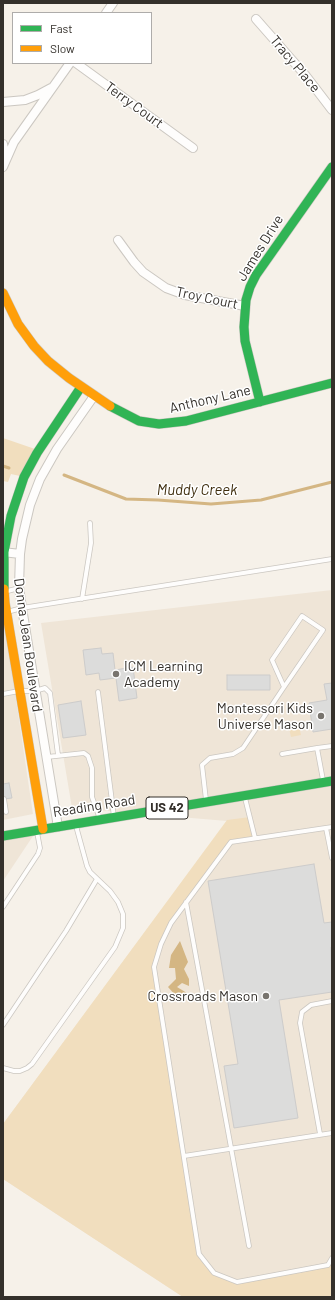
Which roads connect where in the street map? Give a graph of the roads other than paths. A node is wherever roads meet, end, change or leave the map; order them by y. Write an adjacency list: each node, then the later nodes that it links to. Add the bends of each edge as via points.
1 (113, 3): 2 (street)
2 (107, 12)
3 (256, 19): 8 (street, Tracy Place)
4 (69, 64): 6 (street)
5 (77, 64): 10 (street, Terry Court)
6 (53, 86): 7 (street, via 25,100); 11 (street, via 14,142)
7 (3, 102)
8 (332, 110)
9 (3, 144): 11 (street)
10 (193, 148)
11 (6, 158): 12 (street)
12 (3, 167)
13 (332, 167): 16 (street, James Drive, via 256,275)
14 (118, 240): 16 (street, Troy Court, via 143,272 166,288 185,295)
15 (3, 293): 18 (street, Anthony Lane, via 18,324 34,346 48,361)
16 (245, 306): 20 (street, James Drive, via 245,341)
17 (332, 383): 20 (street, Anthony Lane)
18 (81, 387): 19 (street, Anthony Lane); 22 (street, Donna Jean Boulevard, via 36,453 24,477 11,516)
19 (94, 396): 20 (street, Anthony Lane, via 133,418 159,424 186,421); 23 (street, Donna Jean Boulevard, via 57,449 40,479 30,505)
20 (260, 402)
21 (90, 523): 27 (lane, via 91,543)
22 (4, 552): 23 (street); 26 (street, Donna Jean Boulevard)
23 (20, 554): 25 (street, Donna Jean Boulevard)
24 (332, 559): 27 (lane)
25 (19, 587): 26 (lane); 28 (street, Donna Jean Boulevard)
26 (4, 592): 29 (street, Donna Jean Boulevard)
27 (82, 599): 28 (lane)
28 (22, 608): 29 (lane); 32 (street, Donna Jean Boulevard)
29 (7, 612): 31 (street, Donna Jean Boulevard)
30 (284, 687): 30 (lane, via 323,630 302,616 272,660); 43 (lane, via 243,748 233,754 210,758 202,765)
31 (19, 691): 32 (lane); 34 (lane); 51 (street, Donna Jean Boulevard)
32 (35, 691): 38 (lane, via 46,688 50,693); 39 (street, Donna Jean Boulevard)
33 (98, 692): 45 (lane)
34 (3, 694)
35 (332, 746): 36 (lane)
36 (317, 748): 37 (lane); 40 (lane)
37 (282, 754)
38 (58, 755): 39 (lane); 46 (lane, via 84,753 88,756 92,768 92,797)
39 (47, 757): 48 (street, Donna Jean Boulevard)
40 (328, 782): 41 (street, Reading Road / US 42)
41 (245, 796): 43 (street, Reading Road / US 42); 53 (lane)
42 (4, 799): 44 (lane)
43 (206, 802): 45 (street, Reading Road / US 42)
44 (6, 812)
45 (114, 817): 46 (street, Reading Road / US 42)
46 (100, 820): 47 (street, Reading Road / US 42)
47 (75, 824): 48 (street, Reading Road / US 42); 55 (lane, via 87,866)
48 (58, 827): 51 (street, Reading Road / US 42)
49 (332, 827): 50 (lane)
50 (326, 828): 53 (lane); 54 (lane)
51 (40, 830): 52 (street, Reading Road / US 42); 57 (lane, via 38,854)
52 (3, 836)
53 (255, 838): 56 (lane, via 231,842)
54 (332, 858)
55 (97, 879): 59 (lane); 60 (lane, via 110,891 121,908 124,921 115,947 32,1064 20,1071)
56 (186, 902): 63 (lane); 64 (lane, via 160,944 154,966)
57 (3, 906)
58 (332, 1001): 62 (lane, via 311,1005 302,1012 300,1023)
59 (3, 1025)
60 (3, 1068)
61 (332, 1133): 62 (lane)
62 (320, 1134): 63 (lane)
63 (230, 1148): 64 (lane); 65 (lane)
64 (184, 1156): 66 (lane, via 199,1254 214,1273 236,1282 328,1265)
65 (249, 1246)
66 (332, 1258)

